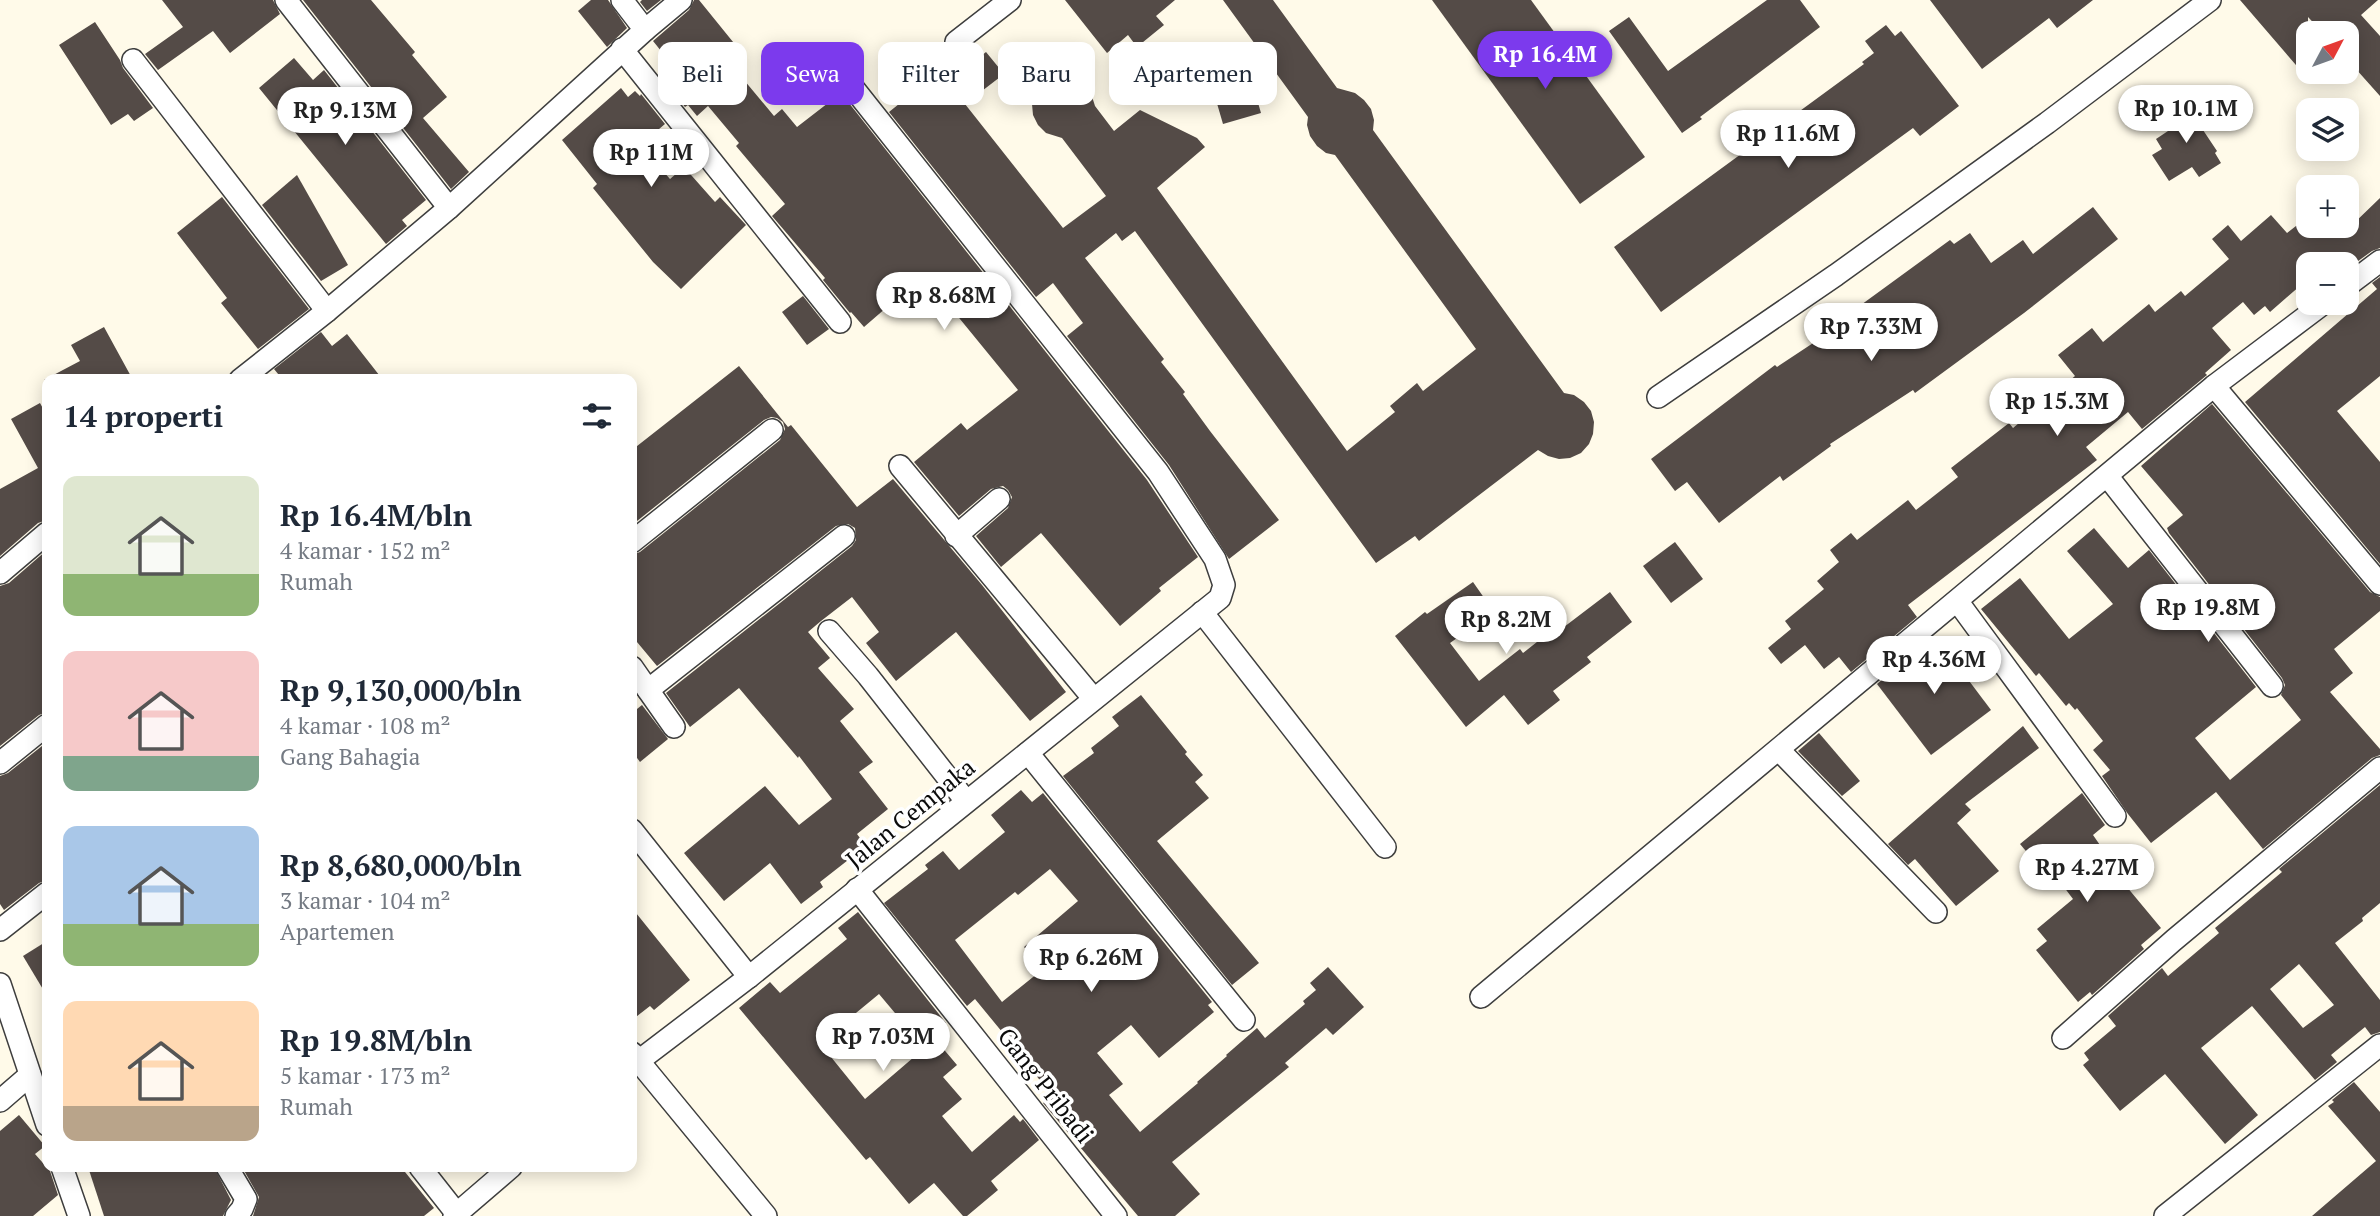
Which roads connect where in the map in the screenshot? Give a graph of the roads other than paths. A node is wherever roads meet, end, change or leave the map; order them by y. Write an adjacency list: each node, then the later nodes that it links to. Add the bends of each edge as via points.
1 (286, 0): 11 (street)
2 (622, 0): 6 (street)
3 (681, 0): 6 (street)
4 (1010, 0): 7 (street)
5 (2210, 0): 19 (street, via 1847,267)
6 (645, 30): 8 (street)
7 (956, 42)
8 (622, 49): 11 (street); 16 (street)
9 (133, 60): 14 (street)
10 (864, 101): 31 (street, Jalan Cempaka, via 1158,472 1215,559 1224,585 1220,598)
11 (449, 208): 14 (street)
12 (2380, 261): 13 (street)
13 (2359, 277)
14 (327, 311): 17 (street)
15 (2309, 315): 18 (street)
16 (840, 322)
17 (248, 374)
18 (2214, 386): 22 (street); 29 (street)
19 (1658, 397)
20 (772, 430): 27 (street)
21 (900, 466): 25 (street)
22 (2108, 477): 30 (street); 34 (street)
23 (999, 499): 25 (street)
24 (844, 536): 35 (street)
25 (956, 536): 36 (street)
26 (42, 537): 28 (street)
27 (637, 538)
28 (0, 573)
29 (2380, 584)
30 (1958, 602): 39 (street); 44 (street)
31 (1202, 612): 36 (street, Jalan Cempaka); 46 (street)
32 (829, 631): 43 (street)
33 (637, 674): 35 (street)
34 (2272, 687)
35 (648, 690): 37 (street)
36 (1093, 698): 40 (street, Jalan Cempaka)
37 (674, 727)
38 (42, 729): 41 (street)
39 (1779, 750): 49 (street); 53 (street)
40 (1028, 753): 43 (street, Jalan Cempaka); 54 (street)
41 (0, 763)
42 (2380, 768): 55 (street)
43 (966, 801): 47 (street, Jalan Cempaka)
44 (2115, 816)
45 (637, 836): 51 (street)
46 (1385, 847)
47 (856, 889): 51 (street, Jalan Cempaka); 71 (street, Gang Pribadi)
48 (42, 897): 50 (street)
49 (1936, 912)
50 (0, 930)
51 (749, 977): 57 (street, Jalan Cempaka)
52 (0, 984): 59 (street)
53 (1481, 997)
54 (1244, 1020)
55 (2063, 1038)
56 (2380, 1045): 67 (street)
57 (637, 1058)
58 (637, 1064): 70 (street)
59 (30, 1075): 60 (street); 61 (street)
60 (0, 1101)
61 (42, 1110)
62 (64, 1172): 68 (street)
63 (230, 1172): 69 (street, via 246,1199)
64 (424, 1172): 66 (street)
65 (506, 1172): 66 (street)
66 (456, 1215)
67 (2168, 1215)
68 (79, 1216)
69 (236, 1216)
70 (766, 1216)
71 (1116, 1216)

